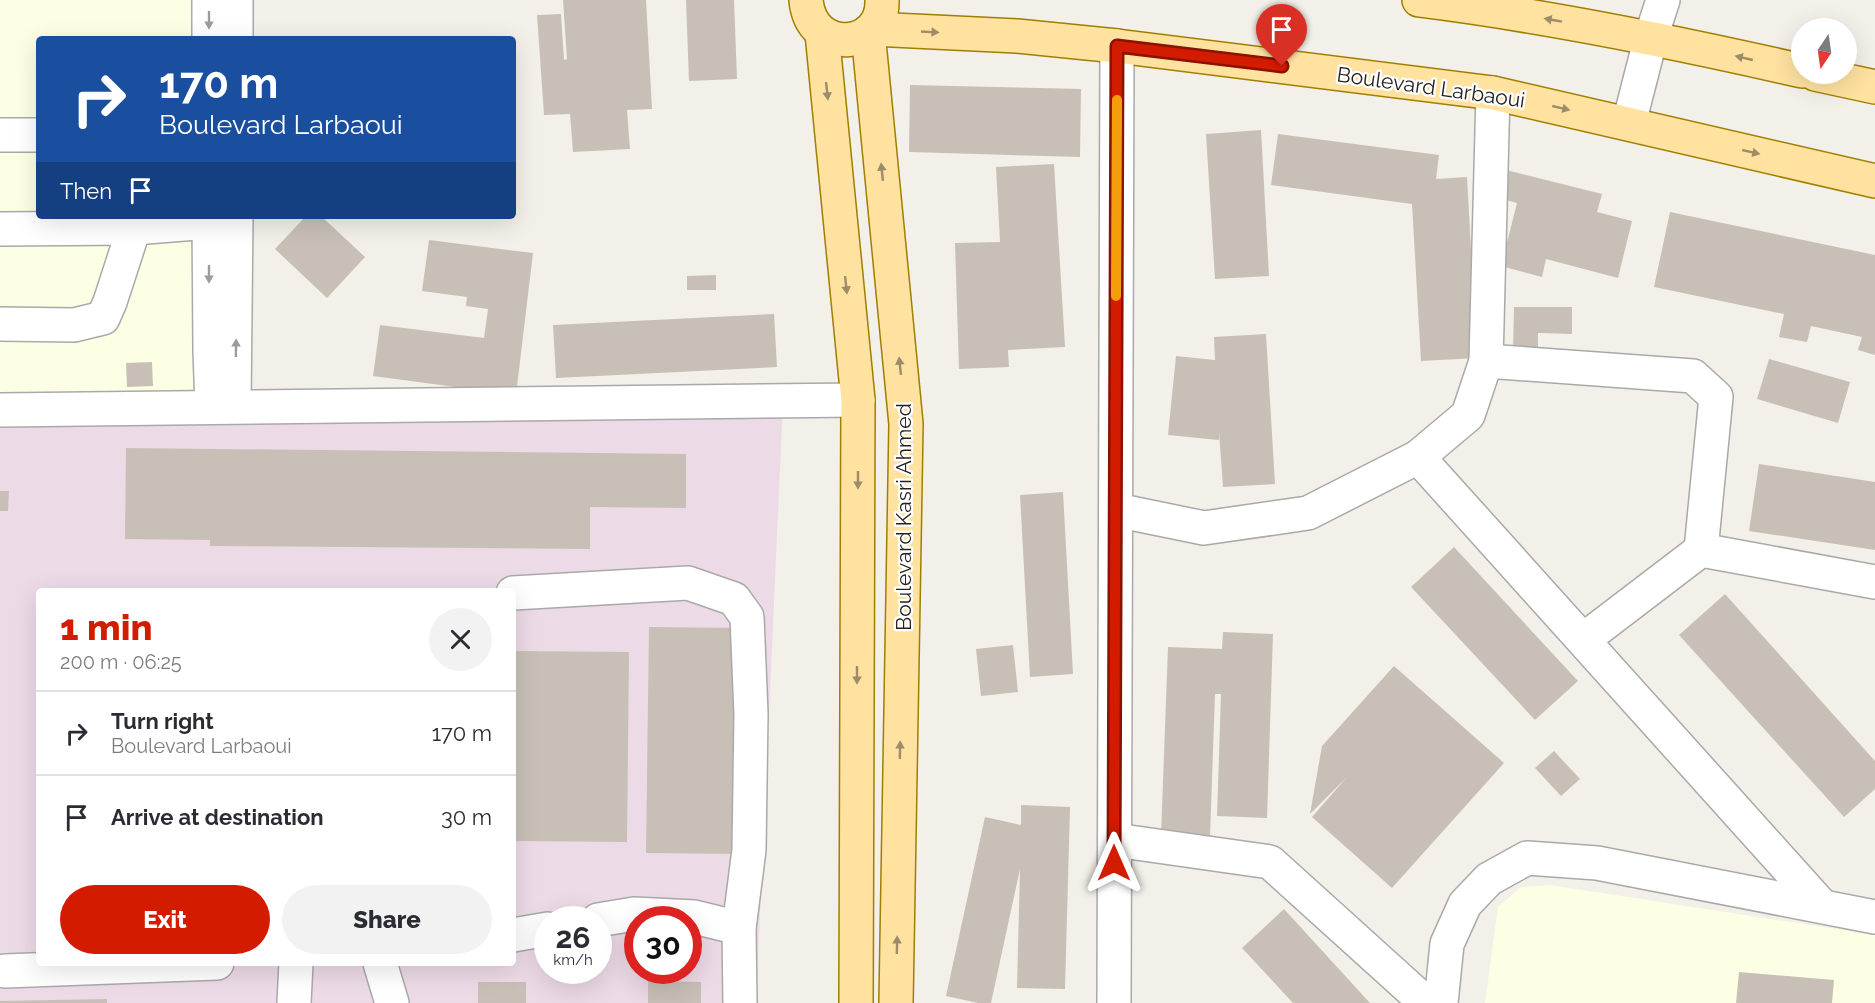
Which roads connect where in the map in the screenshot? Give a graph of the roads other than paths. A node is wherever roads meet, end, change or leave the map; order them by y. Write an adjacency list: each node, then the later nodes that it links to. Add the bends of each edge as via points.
1 (208, 0): 8 (street, one-way to 8)
2 (236, 0): 9 (street)
3 (806, 0): 7 (main road, via 812,23)
4 (1419, 0): 10 (main road, one-way to 4)
5 (1663, 0): 10 (street)
6 (874, 20): 7 (main road, Boulevard Larbaoui, via 860,38 847,41); 11 (main road, Boulevard Larbaoui, one-way to 11); 50 (main road, Boulevard Kasri Ahmed, one-way to 6, via 906,424)
7 (822, 33): 26 (main road, one-way to 26)
8 (209, 36)
9 (236, 36)
10 (1651, 37): 12 (main road, one-way to 10); 16 (street)
11 (1117, 46): 15 (main road, Boulevard Larbaoui); 30 (street)
12 (1791, 68)
13 (1857, 83): 14 (main road)
14 (1875, 87)
15 (1493, 93): 16 (main road, Boulevard Larbaoui, one-way to 16); 25 (street)
16 (1629, 123): 19 (main road, Boulevard Larbaoui, one-way to 19)
17 (0, 135): 18 (street)
18 (36, 135)
19 (1875, 181)
20 (196, 219): 22 (street)
21 (218, 219): 27 (street)
22 (131, 222): 23 (street); 24 (street, via 103,318 74,325)
23 (0, 229)
24 (0, 324)
25 (1486, 361): 29 (street, via 1468,415); 31 (street, via 1693,376 1716,397)
26 (858, 400): 27 (street); 49 (main road, one-way to 49)
27 (223, 406): 28 (street)
28 (0, 410)
29 (1418, 458): 30 (street, via 1308,513 1204,528); 34 (street)
30 (1116, 510): 35 (street)
31 (1701, 550): 32 (street); 34 (street)
32 (1875, 582)
33 (516, 593): 39 (street, via 687,583 734,599 747,617 752,714 749,850)
34 (1583, 640): 36 (street)
35 (1115, 840): 51 (street); 52 (street, via 1270,862)
36 (1822, 906): 37 (street); 53 (street, via 1597,863 1527,858 1489,879 1465,904 1448,944)
37 (1875, 916)
38 (612, 918): 39 (street, via 634,914 694,917)
39 (739, 928): 48 (street)
40 (534, 931): 41 (street)
41 (516, 934)
42 (138, 966): 45 (street)
43 (296, 966): 46 (street)
44 (381, 966): 47 (street)
45 (5, 971)
46 (294, 1003)
47 (392, 1003)
48 (740, 1003)
49 (856, 1003)
50 (896, 1003)
51 (1114, 1003)
52 (1425, 1003)
53 (1441, 1003)

